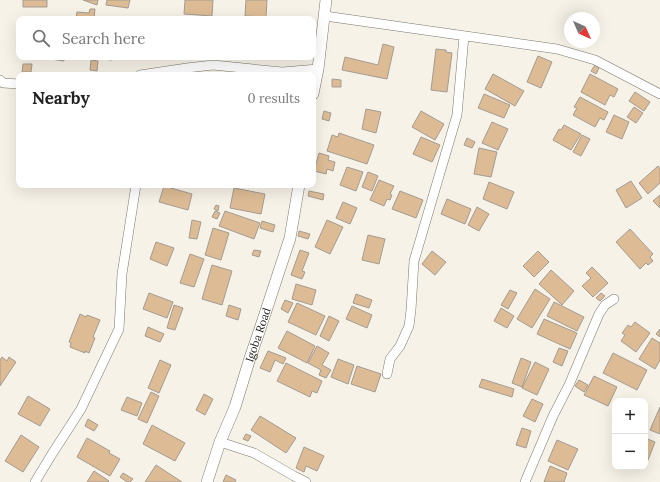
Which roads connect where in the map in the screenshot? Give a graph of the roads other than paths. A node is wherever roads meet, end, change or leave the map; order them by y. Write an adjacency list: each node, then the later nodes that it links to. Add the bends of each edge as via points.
1 (326, 0): 2 (street)
2 (325, 16): 3 (street); 4 (street)
3 (464, 36): 11 (street, via 557,49 595,60); 15 (street, via 457,115 414,261 408,326 400,346 390,360)
4 (318, 69): 6 (street); 8 (street)
5 (162, 72): 7 (street, via 213,66)
6 (282, 72)
7 (282, 72)
8 (316, 79)
9 (0, 80): 10 (street, via 3,83)
10 (16, 84)
11 (660, 94)
12 (136, 188): 17 (street, via 122,274 119,329 81,409)
13 (298, 188): 16 (street, Igoba Road, via 290,238 235,407)
14 (614, 299): 20 (street, via 604,305 599,314)
15 (386, 374)
16 (220, 442): 18 (street, Igoba Road); 19 (street, via 254,454)
17 (35, 482)
18 (207, 482)
19 (306, 482)
20 (525, 482)

